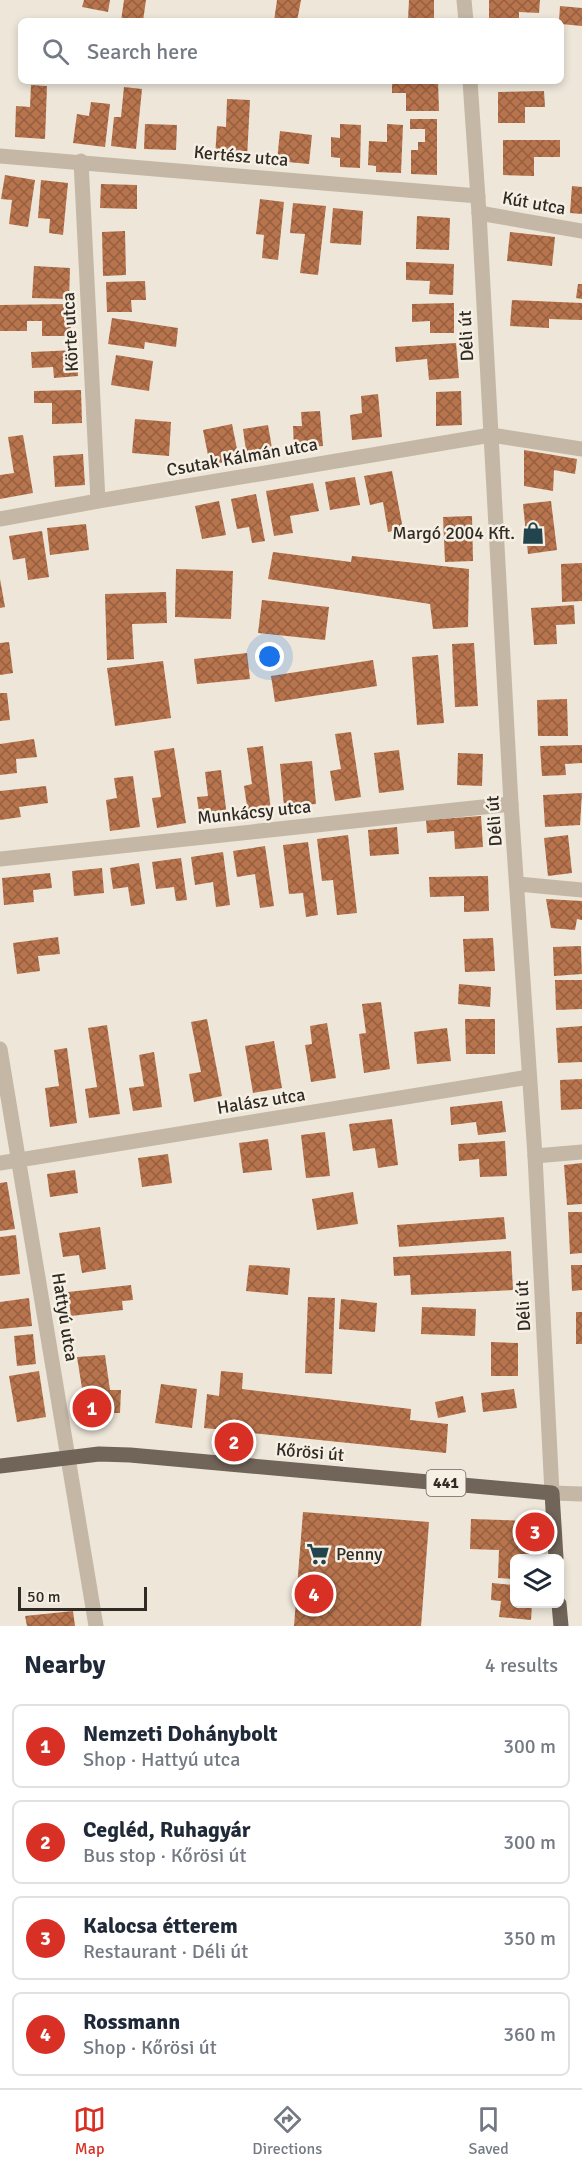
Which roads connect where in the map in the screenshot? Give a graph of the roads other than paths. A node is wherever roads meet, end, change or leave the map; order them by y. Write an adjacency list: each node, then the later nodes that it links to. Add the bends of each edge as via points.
1 (464, 0): 2 (street)
2 (466, 18)
3 (470, 84): 6 (street, Déli út)
4 (0, 156): 5 (street, Kertész utca)
5 (81, 161): 6 (street, Kertész utca); 11 (street, Körte utca)
6 (478, 196): 7 (street, Déli út)
7 (479, 213): 8 (street, Kút utca); 9 (street, Déli út)
8 (582, 231)
9 (491, 435): 10 (street, Csutak Kálmán utca); 11 (street, Csutak Kálmán utca); 13 (street, Déli út)
10 (582, 449)
11 (98, 501): 12 (street, Csutak Kálmán utca)
12 (0, 519)
13 (512, 804): 14 (street, Munkácsy utca); 15 (street, Déli út)
14 (0, 859)
15 (518, 884): 16 (street); 18 (street, Déli út)
16 (582, 890)
17 (0, 1049): 21 (street, Hattyú utca)
18 (529, 1077): 20 (street, Déli út); 21 (street, Halász utca)
19 (582, 1152): 20 (street)
20 (535, 1156): 25 (street, Déli út)
21 (20, 1160): 22 (street, Halász utca); 23 (street, Hattyú utca)
22 (0, 1163)
23 (67, 1458): 24 (main road, Kőrösi út / 441); 25 (main road, Kőrösi út / 441, via 130,1455); 29 (street, Hattyú utca)
24 (0, 1466)
25 (552, 1493): 26 (street, Kőrösi út); 27 (main road, Déli út)
26 (582, 1494)
27 (556, 1554)
28 (559, 1608): 30 (main road)
29 (96, 1626)
30 (561, 1626)

